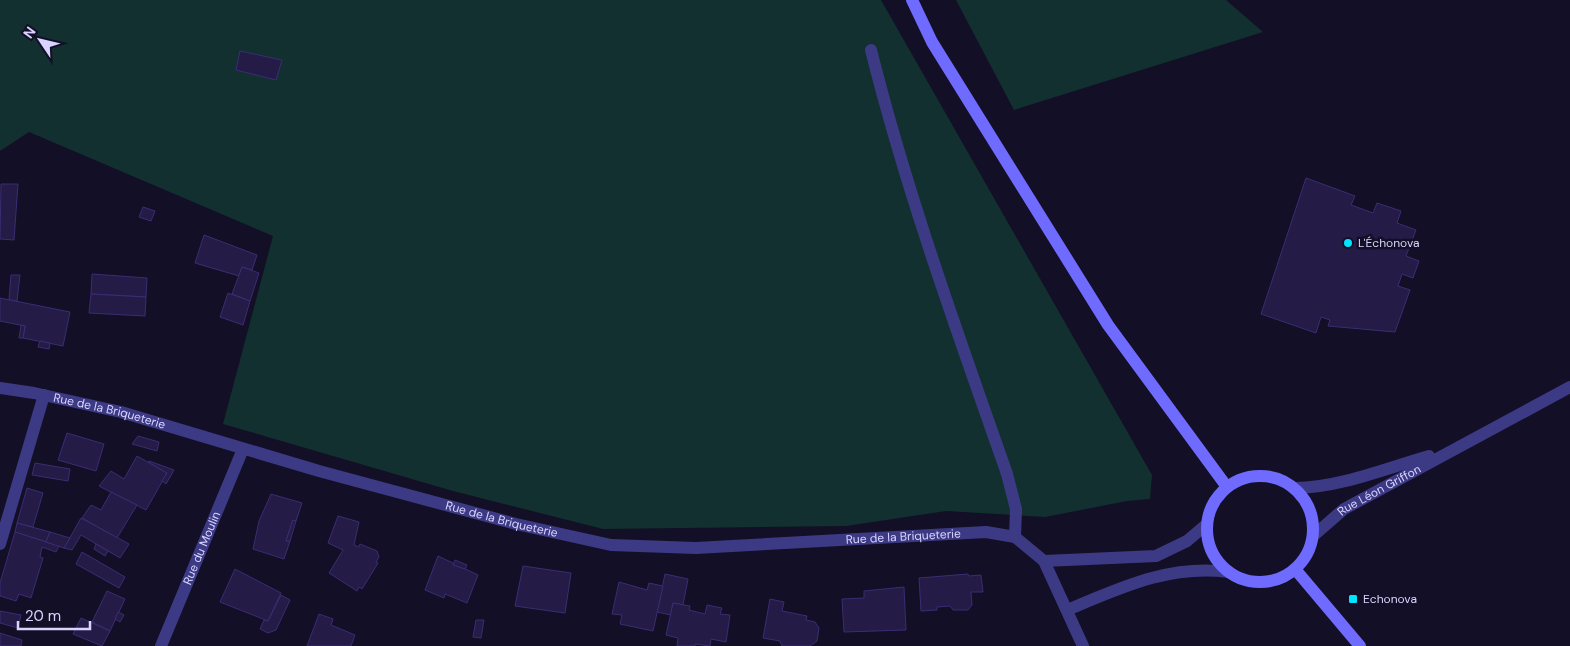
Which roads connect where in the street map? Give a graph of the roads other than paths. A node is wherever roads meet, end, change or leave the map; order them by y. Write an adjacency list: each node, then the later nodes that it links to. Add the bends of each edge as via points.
1 (912, 0): 8 (street, via 932,42 1108,325)
2 (871, 50): 12 (street, via 890,126 933,261 1007,474 1016,509)
3 (1570, 387): 7 (street, Rue Léon Griffon)
4 (0, 388): 5 (street, Rue de la Briqueterie)
5 (44, 395): 6 (street, Rue de la Briqueterie, via 121,412); 13 (street)
6 (243, 449): 12 (street, Rue de la Briqueterie, via 516,524 611,545 696,548 986,532); 18 (street, Rue du Moulin)
7 (1450, 450): 9 (street, Rue Léon Griffon, via 1334,484); 11 (street, Rue Léon Griffon, via 1344,509)
8 (1227, 487): 9 (street, via 1254,476 1268,476); 10 (street, via 1214,503)
9 (1295, 488): 11 (street, via 1312,514)
10 (1207, 524): 14 (street, via 1187,541 1156,556); 16 (street, via 1212,551)
11 (1313, 536): 15 (street, via 1307,554)
12 (1015, 537): 14 (street)
13 (0, 544)
14 (1044, 561): 17 (street)
15 (1295, 569): 16 (street, via 1283,577 1255,582); 20 (street)
16 (1229, 572): 17 (street, via 1184,572 1138,580)
17 (1067, 610): 19 (street)
18 (161, 646)
19 (1083, 646)
20 (1360, 646)

